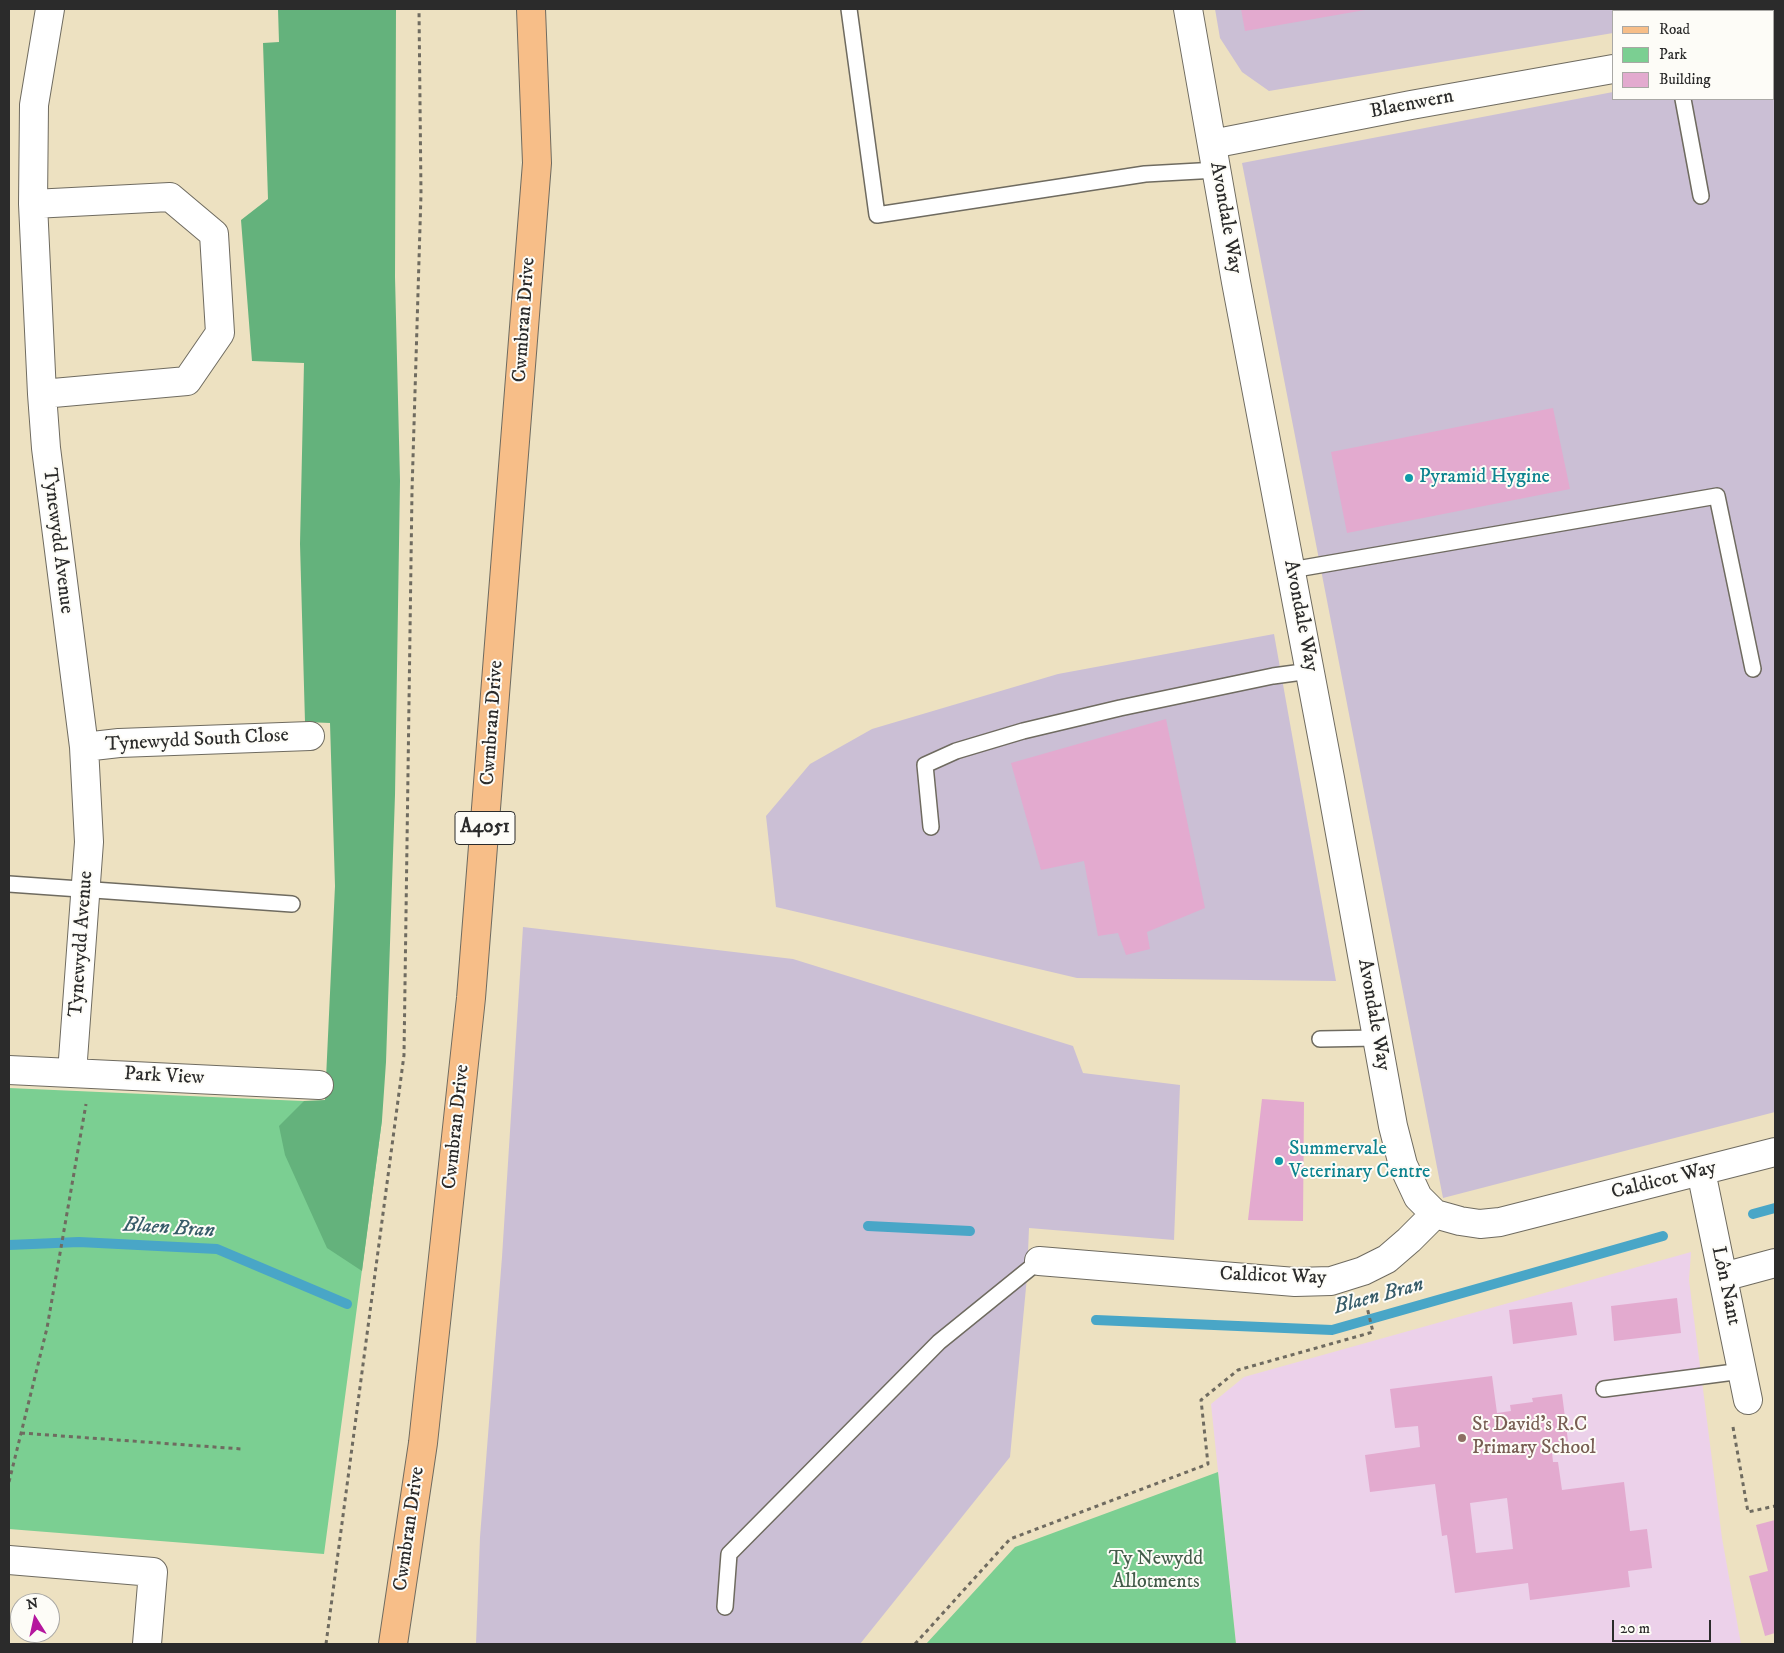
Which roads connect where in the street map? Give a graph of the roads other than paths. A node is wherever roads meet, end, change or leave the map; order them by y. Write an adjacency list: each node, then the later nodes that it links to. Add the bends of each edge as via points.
1 (50, 9): 9 (street, Tynewydd Avenue, via 34,106)
2 (531, 9): 37 (main road, Cwmbran Drive / A4051, via 537,163 472,998 423,1443)
3 (849, 9): 7 (lane, via 877,215 1145,174)
4 (1188, 9): 7 (street, Avondale Way)
5 (1612, 69): 7 (street, Blaenwern, via 1402,107)
6 (1683, 100): 8 (lane)
7 (1214, 157): 11 (street, Avondale Way)
8 (1701, 196)
9 (33, 204): 10 (street, Tynewydd Avenue); 10 (street, via 170,197 214,234 220,333 188,381)
10 (42, 394): 15 (street, Tynewydd Avenue)
11 (1291, 570): 12 (lane, via 1717,496); 13 (street, Avondale Way)
12 (1752, 669)
13 (1310, 671): 16 (lane, via 1120,708 956,751 926,765); 20 (street, Avondale Way)
14 (310, 736): 15 (street, Tynewydd South Close)
15 (84, 747): 18 (street, Tynewydd Avenue, via 90,842)
16 (930, 827)
17 (9, 884): 18 (lane)
18 (86, 888): 19 (lane); 23 (street, Tynewydd Avenue)
19 (292, 904)
20 (1377, 1038): 21 (lane); 27 (street, Avondale Way, via 1402,1165 1418,1197)
21 (1320, 1039)
22 (9, 1070): 23 (street, Park View)
23 (83, 1073): 24 (street, Park View)
24 (319, 1085)
25 (1775, 1152): 26 (street, Caldicot Way)
26 (1701, 1171): 27 (street, Caldicot Way, via 1500,1222 1480,1224); 30 (street, Lôn Nant)
27 (1435, 1214): 28 (street, Caldicot Way, via 1387,1259 1364,1271 1331,1281 1295,1282)
28 (1039, 1261): 35 (lane, via 939,1342 729,1554)
29 (1775, 1263): 30 (street)
30 (1723, 1277): 31 (street, Lôn Nant)
31 (1742, 1370): 32 (lane); 33 (street, Lôn Nant)
32 (1604, 1389)
33 (1748, 1400)
34 (9, 1560): 36 (street, via 153,1572)
35 (725, 1606)
36 (147, 1644)
37 (393, 1644)

